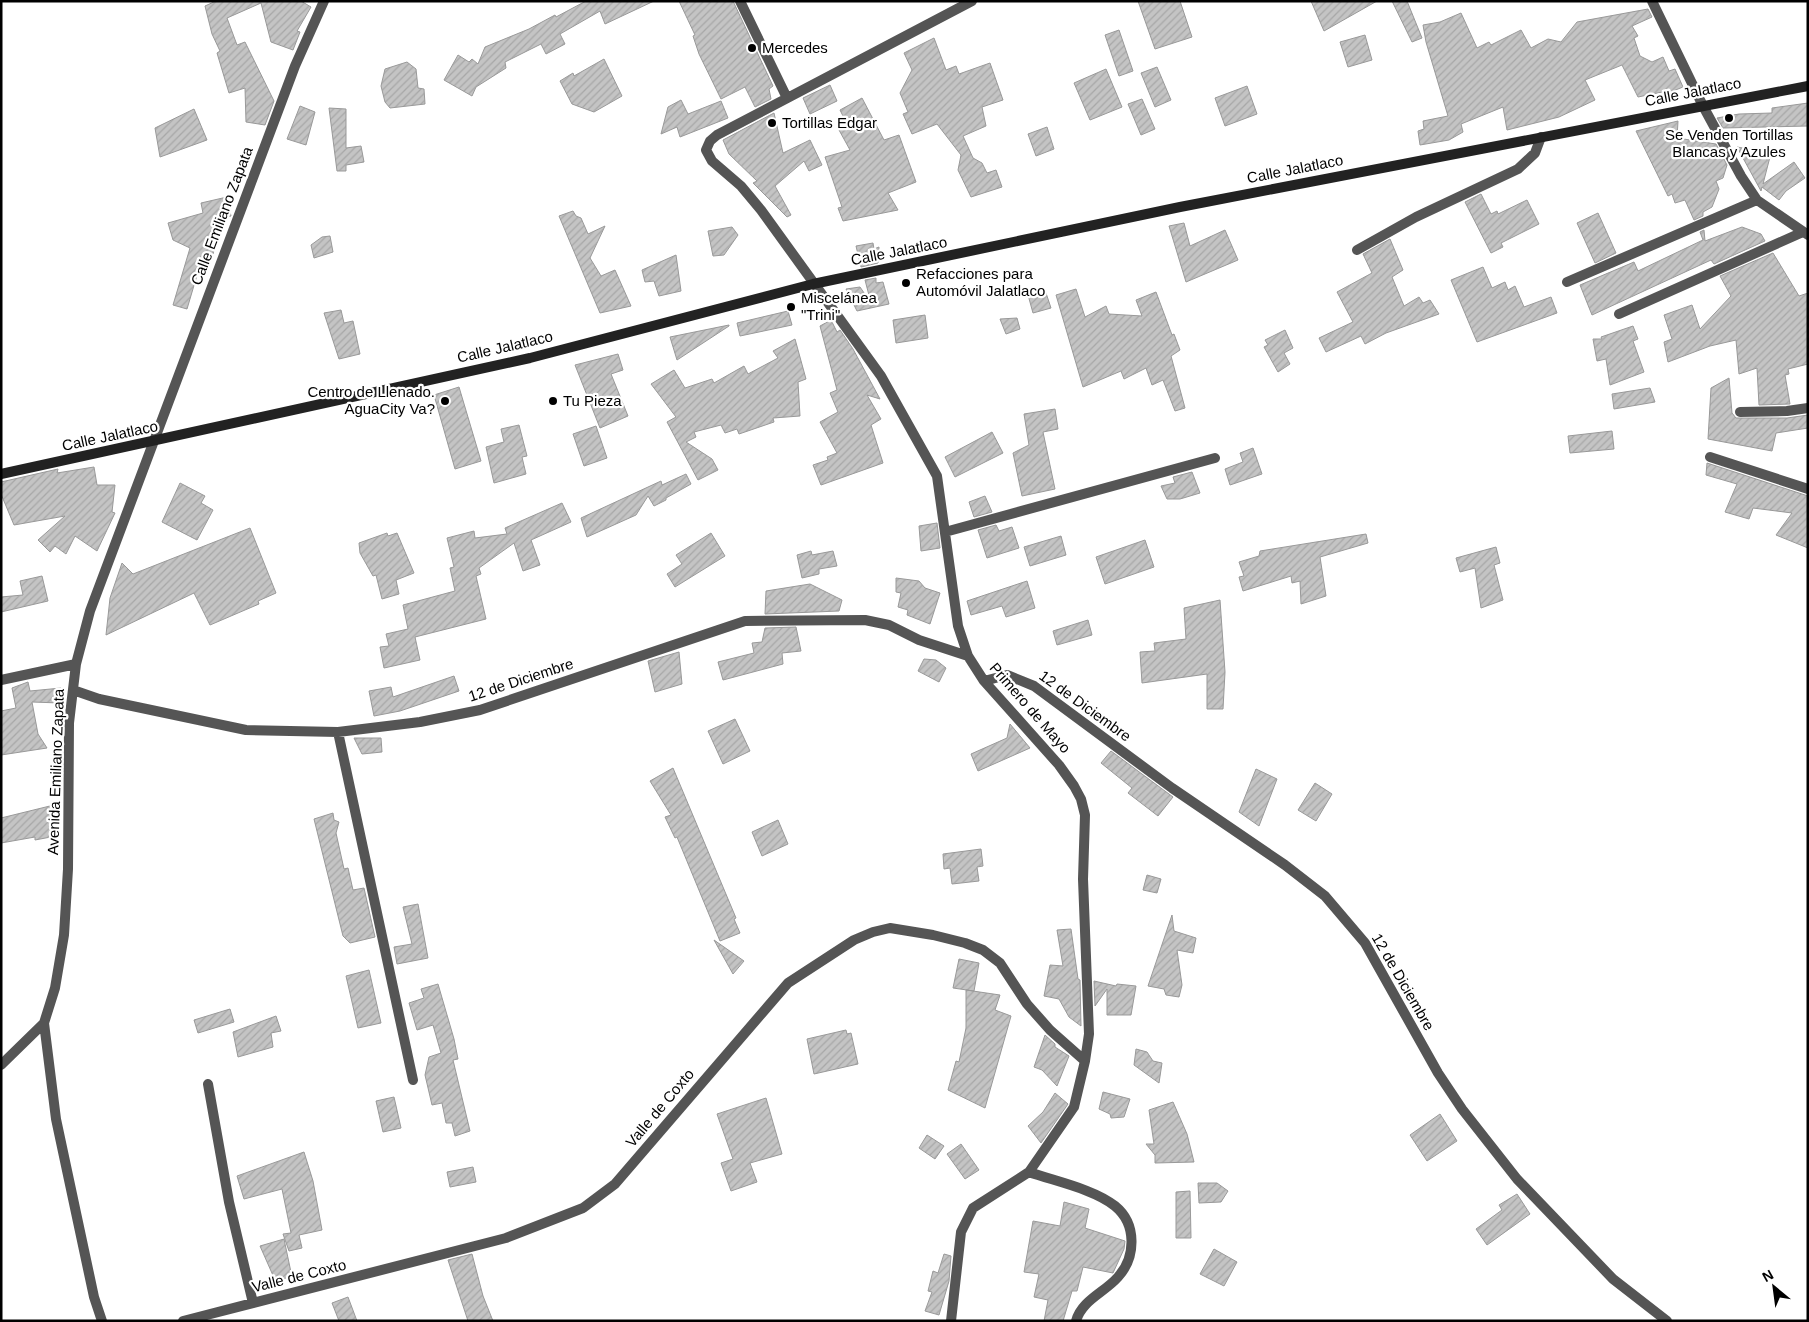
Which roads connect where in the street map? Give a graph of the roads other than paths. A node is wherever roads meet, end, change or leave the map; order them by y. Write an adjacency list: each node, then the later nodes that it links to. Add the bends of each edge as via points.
1 (324, 1): 17 (street, Calle Emiliano Zapata, via 295,66)
2 (740, 1): 6 (street)
3 (972, 1): 6 (street)
4 (1652, 1): 7 (street)
5 (1808, 86): 7 (main road, Calle Jalatlaco)
6 (787, 98): 13 (street, Primero de Mayo, via 717,135 710,140 706,150 712,161 741,186 761,210)
7 (1704, 106): 8 (main road, Calle Jalatlaco); 9 (street)
8 (1541, 137): 11 (street, via 1535,153 1518,169 1416,217); 13 (main road, Calle Jalatlaco, via 1190,205)
9 (1757, 200): 10 (street); 12 (street)
10 (1805, 233): 14 (street)
11 (1357, 250)
12 (1567, 282)
13 (813, 284): 17 (main road, Calle Jalatlaco, via 530,358); 22 (street, Primero de Mayo, via 881,376 936,476)
14 (1619, 314)
15 (1808, 408): 16 (street)
16 (1740, 412)
17 (152, 442): 20 (main road, Calle Jalatlaco); 24 (street, Avenida Emiliano Zapata, via 90,611)
18 (1710, 457): 21 (street)
19 (1215, 458): 22 (street)
20 (1, 474)
21 (1808, 489)
22 (946, 532): 23 (street, Primero de Mayo, via 958,626)
23 (968, 656): 26 (street, Primero de Mayo); 28 (street, 12 de Diciembre, via 919,640 889,624 865,620 745,621 480,710 420,722)
24 (76, 664): 25 (street); 27 (street, Avenida Emiliano Zapata)
25 (1, 680)
26 (984, 681): 30 (street, Primero de Mayo, via 1059,765 1081,799 1085,816 1083,879 1089,1034); 40 (street, 12 de Diciembre, via 1007,675 1034,686 1325,896 1365,943 1438,1073 1462,1109 1517,1178 1613,1279)
27 (73, 690): 28 (street, 12 de Diciembre, via 99,699 246,730); 29 (street, Avenida Emiliano Zapata, via 64,934 55,988)
28 (338, 732): 32 (street)
29 (44, 1023): 31 (street, Avenida Emiliano Zapata); 36 (street, via 56,1119)
30 (1085, 1061): 34 (street, Primero de Mayo, via 1074,1107); 35 (street, Valle de Coxto, via 1050,1030 1027,1004 1000,963 983,950 966,943 890,928 873,932 854,940 788,983 615,1184 583,1208 506,1238)
31 (1, 1065)
32 (412, 1080)
33 (208, 1084): 35 (street, via 229,1202)
34 (1029, 1172): 38 (street, via 973,1208 961,1232); 39 (street, via 1094,1195 1114,1206 1122,1214 1131,1233 1133,1246 1123,1270 1118,1278 1079,1310)
35 (253, 1303): 37 (street, Valle de Coxto)
36 (102, 1321)
37 (183, 1321)
38 (951, 1321)
39 (1076, 1321)
40 (1667, 1321)

